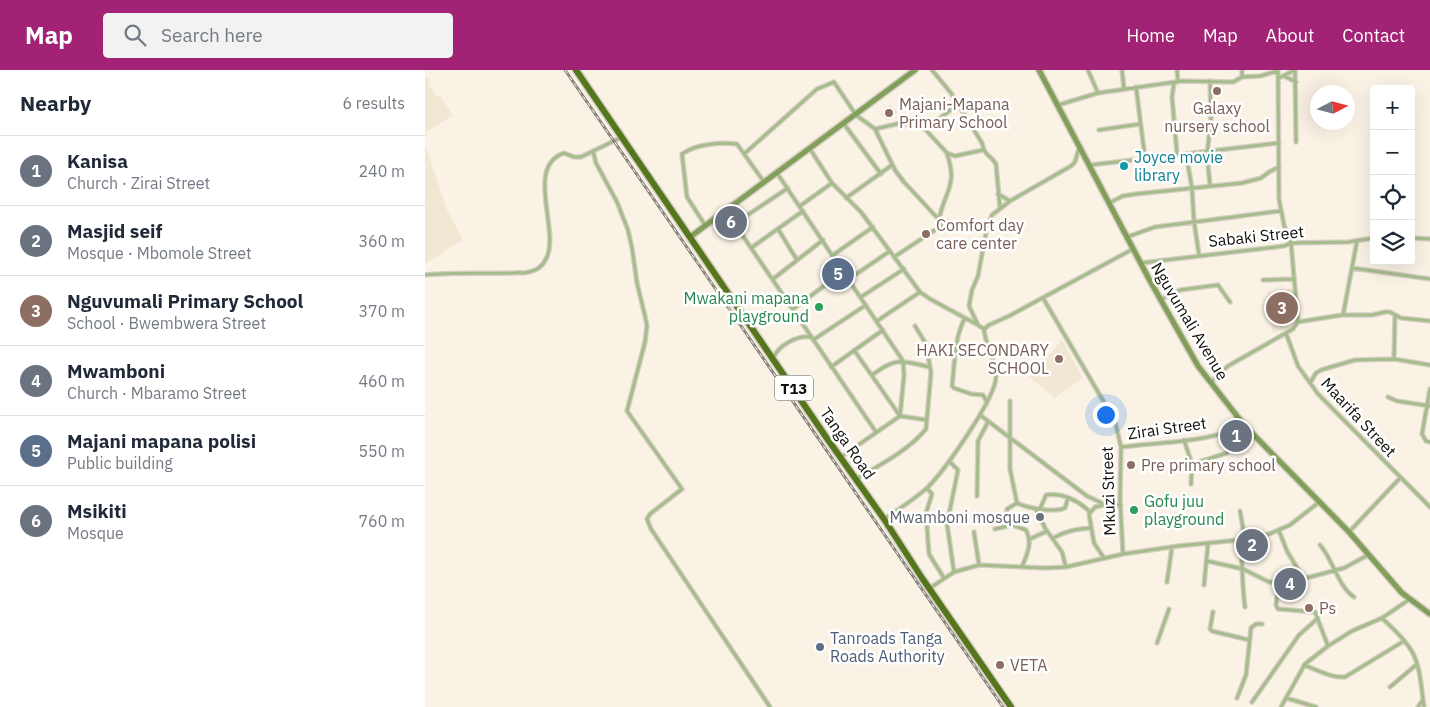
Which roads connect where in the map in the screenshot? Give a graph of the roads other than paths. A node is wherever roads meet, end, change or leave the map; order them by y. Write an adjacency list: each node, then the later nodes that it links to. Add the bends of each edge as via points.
1 (576, 70): 28 (highway, Tanga Road / T13)
2 (915, 70): 22 (street)
3 (931, 70): 20 (street)
4 (1039, 70): 21 (street, Nguvumali Avenue)
5 (1088, 70): 19 (street)
6 (1122, 70): 18 (street)
7 (1177, 70): 15 (street)
8 (1242, 70): 12 (street)
9 (1278, 70): 12 (street); 13 (street)
10 (1295, 70): 11 (street); 16 (street)
11 (1283, 76): 13 (street); 16 (street)
12 (1243, 77): 14 (street, via 1233,82)
13 (1278, 79): 30 (street)
14 (1210, 81): 15 (street); 34 (street)
15 (1176, 82): 17 (street); 38 (street, via 1172,105)
16 (1296, 82): 29 (street)
17 (1136, 87): 18 (street); 24 (street)
18 (1124, 89): 19 (street)
19 (1098, 93): 21 (street)
20 (957, 104): 25 (street); 33 (street, via 982,143)
21 (1058, 106): 31 (street, Nguvumali Avenue)
22 (856, 115): 23 (street); 26 (street); 37 (street, via 831,82 817,89)
23 (844, 124): 32 (street); 45 (street)
24 (1140, 124): 27 (street); 40 (street)
25 (923, 128): 26 (street, via 901,123); 36 (street)
26 (875, 129): 41 (street)
27 (1099, 130)
28 (623, 136): 35 (street); 68 (highway, Tanga Road / T13)
29 (1296, 142)
30 (1279, 143): 34 (street); 43 (street)
31 (1079, 145): 42 (street, Nguvumali Avenue); 53 (street, via 1071,166)
32 (810, 149): 44 (street); 47 (street)
33 (983, 150): 36 (street, via 955,156); 51 (street, via 996,164)
34 (1208, 150): 39 (street); 48 (street)
35 (593, 151): 87 (street, via 581,157 564,153 558,155 547,168 545,201 549,242 548,255 542,266 527,273); 205 (street, via 628,230 647,326 627,412 682,489 647,519)
36 (947, 153): 60 (street, via 952,167 951,187)
37 (744, 154): 46 (street); 64 (street, via 737,144 732,143 690,148 682,154 687,197)
38 (1177, 154): 39 (street); 40 (street)
39 (1186, 154): 50 (street)
40 (1145, 158): 42 (street)
41 (892, 165): 45 (street); 60 (street)
42 (1090, 165): 54 (street, Nguvumali Avenue)
43 (1279, 167): 48 (street, via 1261,178 1242,183); 59 (street)
44 (777, 173): 46 (street); 49 (street)
45 (881, 174): 52 (street)
46 (765, 182): 57 (street)
47 (832, 183): 52 (street); 55 (street)
48 (1210, 185): 50 (street)
49 (788, 188): 55 (street); 62 (street)
50 (1192, 188): 54 (street, via 1123,196); 61 (street)
51 (998, 194): 53 (street); 56 (street)
52 (846, 198): 65 (street)
53 (1009, 201): 56 (street)
54 (1109, 203): 69 (street, Nguvumali Avenue)
55 (800, 206): 58 (street)
56 (1000, 208): 66 (street, via 992,215)
57 (726, 211): 62 (street); 64 (street)
58 (803, 211): 67 (street); 73 (street)
59 (1280, 212): 61 (street); 75 (street)
60 (939, 219): 63 (street)
61 (1194, 221): 69 (street, via 1155,227); 80 (street)
62 (734, 224): 76 (street)
63 (943, 224): 66 (street, via 951,221); 81 (street)
64 (705, 226): 68 (street)
65 (873, 227): 78 (street); 79 (street)
66 (987, 227): 106 (street, via 969,306)
67 (777, 229): 76 (street); 82 (street)
68 (690, 237): 113 (highway, Tanga Road / T13)
69 (1127, 237): 77 (street, Nguvumali Avenue)
70 (1370, 238): 74 (street, Sabaki Street)
71 (1415, 238): 72 (street)
72 (1430, 239)
73 (823, 240): 79 (street); 82 (street)
74 (1357, 240): 75 (street, Sabaki Street); 84 (street)
75 (1291, 243): 80 (street, Sabaki Street); 90 (street)
76 (751, 248): 88 (street)
77 (1133, 248): 83 (street, Nguvumali Avenue); 95 (street)
78 (890, 251): 81 (street); 89 (street)
79 (833, 255): 86 (street)
80 (1199, 255): 83 (street, Sabaki Street)
81 (894, 257): 85 (street)
82 (797, 260): 88 (street)
83 (1141, 263): 96 (street, Nguvumali Avenue)
84 (1352, 268): 91 (street); 100 (street)
85 (904, 269): 93 (street); 94 (street)
86 (844, 271): 89 (street); 99 (street)
87 (425, 275)
88 (773, 279): 99 (street)
89 (849, 279): 94 (street)
90 (1294, 279): 92 (street); 105 (street)
91 (1430, 279)
92 (1263, 280)
93 (920, 292): 102 (street); 103 (street)
94 (861, 297): 98 (street)
95 (1043, 298): 108 (street); 136 (street, Mkuzi Street, via 1115,421)
96 (1161, 299): 97 (street, via 1180,290 1218,285); 120 (street, Nguvumali Avenue)
97 (1230, 302)
98 (866, 305): 103 (street); 111 (street)
99 (793, 310): 111 (street)
100 (1342, 315): 101 (street, via 1385,312); 105 (street)
101 (1395, 315): 104 (street); 114 (street)
102 (965, 318): 106 (street); 125 (street, via 957,344 952,386 983,395)
103 (877, 321): 109 (street)
104 (1430, 321)
105 (1298, 322): 110 (street)
106 (978, 325): 108 (street)
107 (915, 326): 118 (street, via 926,344)
108 (984, 329): 125 (street, via 996,378)
109 (883, 330): 112 (street); 115 (street)
110 (1286, 333): 120 (street, via 1228,366); 121 (street, Maarifa Street, via 1298,366)
111 (812, 339): 113 (street, via 795,338 780,348); 117 (street)
112 (854, 350): 117 (street); 119 (street)
113 (773, 358): 138 (highway, Tanga Road / T13)
114 (1394, 359): 116 (street); 121 (street, via 1350,361 1321,370)
115 (903, 361): 118 (street); 119 (street, via 888,363); 128 (street)
116 (1430, 365)
117 (831, 367): 132 (street)
118 (930, 367): 129 (street)
119 (872, 375): 128 (street)
120 (1210, 382): 131 (street, Nguvumali Avenue)
121 (1310, 383): 141 (street, Maarifa Street)
122 (1430, 389): 126 (street)
123 (1388, 397): 126 (street)
124 (1010, 401): 133 (street)
125 (987, 402): 127 (street)
126 (1429, 406): 135 (street, via 1422,434 1425,441)
127 (980, 415): 130 (street); 139 (street)
128 (900, 416): 129 (street); 132 (street)
129 (927, 420): 142 (street, via 921,436)
130 (988, 422): 133 (street); 145 (street, via 977,441)
131 (1244, 425): 134 (street, Zirai Street, via 1233,431); 148 (street, Nguvumali Avenue)
132 (876, 432): 138 (street)
133 (1009, 438): 147 (street, via 1010,468); 149 (street, via 1087,496)
134 (1184, 440): 136 (street, Zirai Street); 140 (street)
135 (1430, 442)
136 (1121, 447): 150 (street, Mkuzi Street)
137 (1227, 453): 140 (street)
138 (841, 457): 142 (highway, Tanga Road / T13)
139 (949, 461): 144 (street); 178 (street, via 958,470 947,524)
140 (1192, 464): 143 (street)
141 (1400, 478): 151 (street, Maarifa Street); 162 (street)
142 (856, 479): 155 (highway, Tanga Road / T13)
143 (1191, 484)
144 (927, 488): 155 (street); 179 (street, via 932,494 926,513 929,554)
145 (977, 496)
146 (1068, 498): 152 (street, via 1046,495); 152 (street, via 1063,510); 154 (street, via 1079,502)
147 (1017, 503): 152 (street); 156 (street, via 1007,509)
148 (1318, 503): 160 (street); 162 (street, Nguvumali Avenue)
149 (1107, 504): 150 (street); 154 (street)
150 (1121, 505): 169 (street, Mkuzi Street)
151 (1430, 506)
152 (1037, 508): 159 (street)
153 (1240, 511): 165 (street)
154 (1090, 512): 157 (street)
155 (885, 519): 184 (highway, Tanga Road / T13)
156 (1012, 525): 158 (street); 164 (street, via 1026,530)
157 (1091, 528): 163 (street, via 1063,532); 171 (street, via 1094,543)
158 (995, 529)
159 (1047, 531): 163 (street); 164 (street)
160 (1279, 531): 165 (street); 180 (street)
161 (974, 532): 173 (street)
162 (1349, 532): 170 (street, Nguvumali Avenue)
163 (1053, 538): 175 (street)
164 (1030, 539): 174 (street)
165 (1243, 539): 166 (street); 176 (street)
166 (1207, 544): 168 (street); 172 (street)
167 (1320, 545): 177 (street)
168 (1172, 547): 169 (street); 181 (street)
169 (1123, 554): 171 (street)
170 (1367, 555): 177 (street); 186 (street, Nguvumali Avenue)
171 (1105, 558): 175 (street)
172 (1207, 561): 176 (street); 183 (street)
173 (979, 565): 174 (street); 178 (street)
174 (1023, 566): 175 (street)
175 (1067, 567)
176 (1243, 569): 182 (street, via 1265,581); 187 (street)
177 (1335, 570): 180 (street); 185 (street, via 1345,589)
178 (954, 572): 179 (street)
179 (944, 578): 184 (street)
180 (1303, 578): 182 (street)
181 (1167, 582)
182 (1279, 582): 191 (street, via 1278,609 1315,612)
183 (1204, 585)
184 (930, 588): 206 (highway, Tanga Road / T13)
185 (1354, 597)
186 (1410, 599): 190 (street, Nguvumali Avenue); 192 (street)
187 (1245, 607)
188 (1169, 609): 196 (street)
189 (1213, 612): 194 (street, via 1212,631)
190 (1430, 614)
191 (1318, 618): 197 (street); 204 (street, via 1299,635)
192 (1383, 618): 195 (street); 197 (street)
193 (1262, 624): 194 (street, via 1253,625)
194 (1249, 640): 201 (street, via 1246,675)
195 (1404, 641): 198 (street); 199 (street, via 1345,676 1323,673)
196 (1157, 643)
197 (1328, 646): 199 (street)
198 (1416, 664): 200 (street); 203 (street)
199 (1304, 665): 202 (street)
200 (1390, 688)
201 (1237, 698)
202 (1286, 698): 207 (street); 208 (street)
203 (1423, 701): 209 (street); 210 (street)
204 (1252, 702)
205 (770, 707)
206 (1011, 707)
207 (1281, 707)
208 (1316, 707)
209 (1418, 707)
210 (1424, 707)

